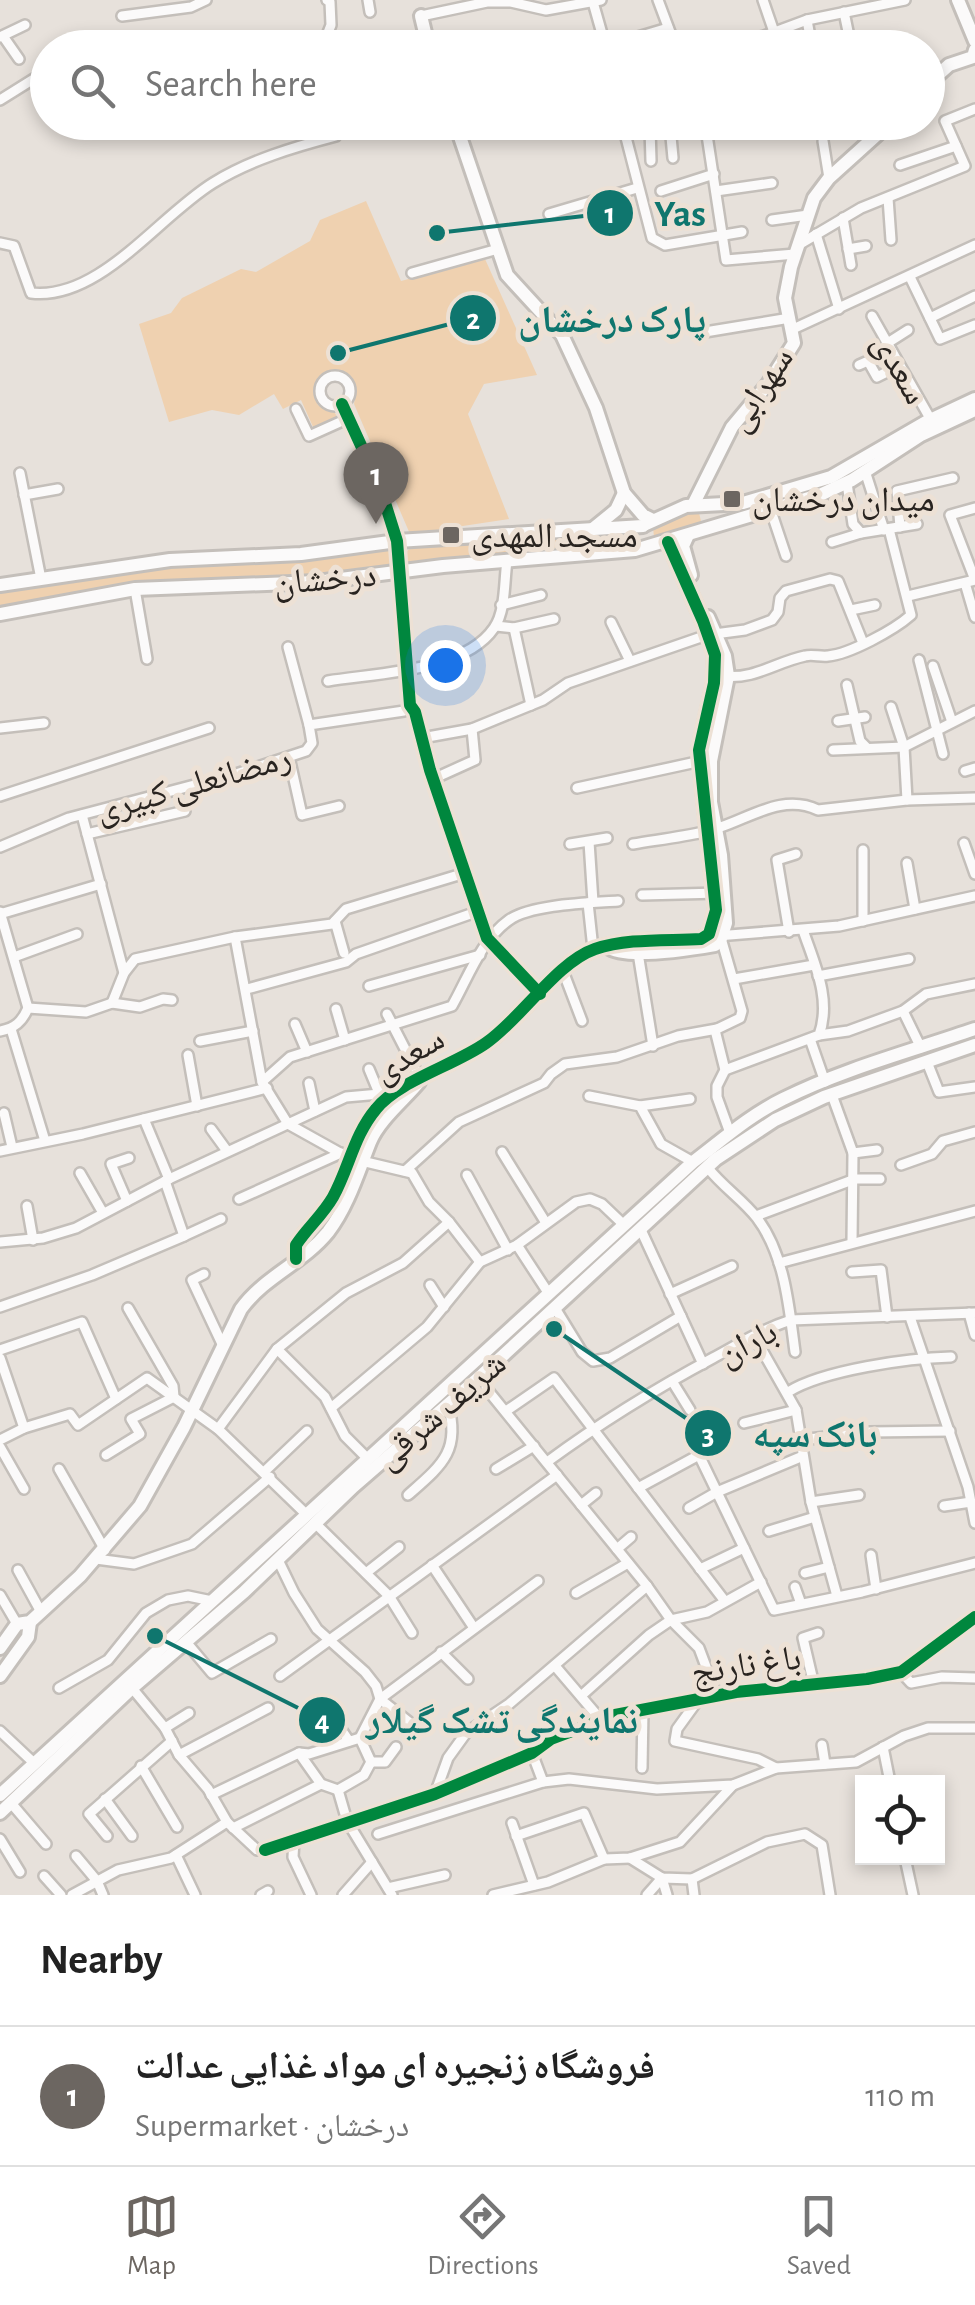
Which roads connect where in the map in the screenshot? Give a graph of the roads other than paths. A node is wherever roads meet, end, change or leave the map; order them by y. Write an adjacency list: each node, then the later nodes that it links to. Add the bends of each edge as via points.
1 (206, 0): 11 (street)
2 (326, 0): 16 (street)
3 (368, 0): 9 (street)
4 (658, 0): 15 (street)
5 (762, 0): 20 (street)
6 (905, 0): 10 (street)
7 (590, 1): 12 (street, via 546,10 488,2); 18 (street)
8 (965, 5): 25 (main road)
9 (370, 12)
10 (844, 12): 13 (street); 23 (street)
11 (122, 16)
12 (421, 16): 17 (main road)
13 (807, 20): 21 (street); 22 (street)
14 (25, 25): 24 (street)
15 (668, 28): 19 (street)
16 (329, 30)
17 (424, 30)
18 (600, 30)
19 (661, 30)
20 (773, 30)
21 (780, 30)
22 (809, 30)
23 (847, 30)
24 (2, 37): 27 (street)
25 (975, 42)
26 (974, 55): 28 (main road)
27 (19, 59)
28 (945, 69)
29 (30, 81): 30 (street)
30 (0, 100)
31 (975, 109): 40 (street, via 945,120)
32 (322, 140): 59 (street, via 215,182 107,268 51,295 31,293 14,246)
33 (462, 140): 62 (main road)
34 (626, 140): 47 (street)
35 (650, 140): 42 (street)
36 (671, 140): 41 (street)
37 (708, 140): 44 (street)
38 (873, 140): 45 (main road, سهرابی)
39 (824, 141): 45 (street)
40 (956, 146): 43 (street); 50 (street, via 964,166)
41 (673, 158)
42 (651, 161)
43 (900, 165)
44 (714, 174): 48 (street); 49 (street)
45 (829, 178): 52 (main road, سهرابی)
46 (772, 183): 49 (street)
47 (637, 188): 51 (street); 56 (street, via 652,238 665,245)
48 (661, 191)
49 (716, 191): 56 (street)
50 (888, 198): 53 (street); 58 (street)
51 (550, 214)
52 (808, 216): 54 (street); 64 (main road, سهرابی)
53 (843, 218): 57 (street); 63 (street)
54 (772, 220)
55 (742, 232): 56 (street)
56 (722, 234): 64 (street, via 726,260)
57 (816, 234): 64 (street); 69 (street)
58 (891, 240)
59 (0, 243)
60 (975, 245): 67 (street)
61 (866, 246): 63 (street)
62 (498, 249): 66 (street); 90 (main road, via 507,275 562,336 596,408)
63 (848, 249): 65 (street)
64 (796, 250): 72 (main road, سهرابی, via 785,298)
65 (850, 265)
66 (412, 273)
67 (910, 276): 69 (street); 71 (street)
68 (975, 296): 71 (street)
69 (839, 309): 72 (street)
70 (872, 316): 76 (street, سعدی)
71 (930, 318): 73 (street, via 940,339)
72 (792, 324): 75 (street); 92 (main road, سهرابی, via 794,343 732,427)
73 (975, 325)
74 (908, 330): 76 (street)
75 (704, 332)
76 (886, 344): 78 (street, سعدی)
77 (859, 365): 78 (street, via 868,360 877,376)
78 (899, 366): 84 (street, سعدی)
79 (975, 400): 84 (main road)
80 (342, 404): 83 (street)
81 (296, 409): 83 (street, via 309,436)
82 (975, 410): 85 (main road)
83 (349, 418): 101 (street)
84 (930, 420): 92 (main road, via 831,477 743,503)
85 (865, 471): 88 (main road); 98 (street)
86 (20, 473): 91 (street)
87 (953, 478): 98 (street, via 897,491)
88 (847, 482): 93 (main road); 100 (street, via 853,524)
89 (58, 488): 91 (street)
90 (624, 493): 95 (main road); 97 (main road)
91 (24, 495): 108 (street)
92 (697, 506): 95 (main road); 99 (main road, via 706,522)
93 (770, 508): 99 (main road); 105 (street)
94 (975, 508): 109 (street, via 950,515)
95 (647, 522): 97 (main road, درخشان); 104 (main road, via 644,536)
96 (917, 524): 98 (street)
97 (594, 528): 101 (main road, درخشان)
98 (891, 529): 100 (street); 113 (street)
99 (694, 532): 102 (main road); 123 (main road, via 683,546 686,564)
100 (861, 533): 103 (street)
101 (397, 541): 107 (street); 108 (main road, درخشان, via 170,560)
102 (668, 542): 104 (main road); 123 (main road)
103 (832, 542)
104 (651, 543): 106 (main road, درخشان)
105 (786, 556)
106 (507, 561): 107 (main road, درخشان); 114 (street)
107 (398, 572): 111 (main road, درخشان); 130 (street)
108 (41, 579): 110 (main road, درخشان)
109 (970, 582): 113 (street); 118 (street)
110 (0, 585)
111 (135, 589): 117 (main road, درخشان); 126 (street)
112 (541, 596): 114 (street)
113 (908, 596): 124 (street, via 911,615)
114 (502, 604): 121 (street)
115 (875, 605): 116 (street)
116 (851, 610): 123 (street, via 838,581 830,579 786,591 772,620); 124 (street)
117 (0, 614)
118 (975, 617)
119 (554, 619): 122 (street)
120 (612, 622): 128 (street)
121 (496, 626): 122 (street); 130 (street, via 456,658)
122 (514, 628): 135 (street)
123 (712, 634): 128 (street); 131 (main road)
124 (863, 643): 131 (street, via 831,656 807,655 761,672)
125 (288, 646): 142 (street)
126 (147, 659)
127 (919, 660): 143 (street)
128 (630, 661): 135 (street, via 568,683)
129 (933, 666): 140 (street)
130 (406, 668): 132 (street); 134 (street)
131 (721, 676): 153 (main road)
132 (328, 681)
133 (847, 685): 138 (street)
134 (410, 705): 142 (street, رمضانعلی کبیری); 147 (street)
135 (531, 705): 146 (street)
136 (891, 707): 149 (street)
137 (975, 712): 140 (street)
138 (860, 718): 139 (street); 148 (street)
139 (838, 721)
140 (952, 722): 143 (street)
141 (44, 723): 144 (street)
142 (310, 725): 152 (street, رمضانعلی کبیری, via 312,744)
143 (939, 727): 149 (street); 151 (street)
144 (0, 728)
145 (209, 728): 156 (street)
146 (472, 730): 147 (street); 154 (street, via 475,760)
147 (422, 738): 154 (street)
148 (866, 747): 149 (street); 150 (street)
149 (904, 748): 158 (street)
150 (832, 750)
151 (943, 754)
152 (290, 757): 159 (street, via 302,815); 161 (street, رمضانعلی کبیری)
153 (705, 761): 155 (street); 162 (main road)
154 (433, 779): 174 (street)
155 (577, 788)
156 (0, 796)
157 (975, 798): 158 (street)
158 (907, 800): 162 (street, via 818,810 779,804)
159 (339, 806)
160 (185, 810): 163 (street)
161 (82, 816): 163 (street); 169 (street, رمضانعلی کبیری)
162 (711, 831): 168 (street); 177 (main road)
163 (87, 834): 176 (street)
164 (606, 838): 165 (street)
165 (589, 842): 167 (street); 181 (street)
166 (964, 842): 172 (street)
167 (570, 844)
168 (633, 844)
169 (0, 847)
170 (863, 850): 185 (street)
171 (796, 854): 188 (street, via 777,860)
172 (972, 859): 175 (street)
173 (908, 863): 182 (street)
174 (465, 873): 183 (street); 186 (street, via 346,909)
175 (975, 874)
176 (101, 884): 184 (street); 201 (street)
177 (719, 893): 178 (street); 190 (main road, via 726,923)
178 (642, 895)
179 (975, 896): 182 (street)
180 (618, 901): 181 (street)
181 (590, 903): 192 (street, via 529,911 508,920); 193 (street)
182 (915, 909): 185 (street)
183 (479, 911): 192 (street); 206 (street, via 346,962)
184 (0, 913): 197 (street)
185 (863, 920): 187 (street)
186 (335, 921): 191 (street); 195 (street)
187 (803, 930): 188 (street); 199 (street)
188 (789, 932): 190 (street)
189 (77, 934): 197 (street)
190 (716, 936): 193 (main road, سعدی); 194 (main road, via 715,945); 203 (street)
191 (235, 937): 201 (street, via 135,959); 206 (street)
192 (489, 940): 196 (street); 207 (street)
193 (600, 948): 194 (main road); 200 (main road, سعدی)
194 (638, 952): 224 (street)
195 (344, 953)
196 (480, 954): 205 (street); 213 (street, via 452,1006)
197 (14, 957): 210 (street)
198 (910, 959): 202 (street)
199 (814, 965): 202 (street); 203 (street)
200 (563, 971): 207 (main road, سعدی); 214 (street)
201 (124, 972): 209 (street)
202 (818, 976): 220 (street, via 824,1008)
203 (734, 978): 216 (street, via 740,1018)
204 (975, 984): 212 (street, via 926,994)
205 (369, 986)
206 (247, 988): 219 (street)
207 (540, 994): 231 (main road, سعدی, via 488,1042)
208 (172, 1000): 209 (street, via 140,1007)
209 (112, 1003): 210 (street, via 86,1012)
210 (28, 1008): 218 (street)
211 (336, 1009): 221 (street)
212 (903, 1011): 220 (street); 225 (street)
213 (389, 1019): 221 (street); 231 (street)
214 (582, 1021)
215 (295, 1024): 226 (street)
216 (717, 1029): 224 (street); 230 (street)
217 (975, 1029): 225 (main road, شریف شرقی)
218 (6, 1030): 248 (street)
219 (253, 1030): 222 (street); 233 (street)
220 (814, 1037): 230 (street); 235 (street)
221 (346, 1040): 226 (street)
222 (200, 1041)
223 (975, 1045): 228 (main road, شریف شرقی)
224 (653, 1046): 261 (street, via 565,1064 544,1084 459,1122)
225 (921, 1048): 235 (main road, شریف شرقی)
226 (307, 1052): 233 (street, via 290,1058)
227 (188, 1055): 239 (street)
228 (927, 1062): 234 (street, via 939,1092); 235 (main road, شریف شرقی)
229 (369, 1069): 236 (street)
230 (725, 1070): 247 (street, via 716,1098)
231 (420, 1080): 236 (main road, سعدی); 257 (main road, سعدی, via 371,1138)
232 (309, 1083): 241 (street)
233 (265, 1085): 239 (street); 244 (street)
234 (975, 1087)
235 (828, 1088): 247 (main road, شریف شرقی, via 782,1099); 254 (street); 260 (main road, شریف شرقی)
236 (385, 1093): 241 (street, via 346,1097); 255 (main road, سعدی)
237 (589, 1096): 240 (street)
238 (690, 1099): 240 (street)
239 (197, 1106): 243 (street)
240 (640, 1106): 258 (street, via 662,1144)
241 (315, 1111): 244 (street)
242 (4, 1113): 249 (street)
243 (144, 1119): 248 (street); 266 (street)
244 (288, 1124): 252 (street); 255 (street)
245 (211, 1129): 252 (street)
246 (975, 1132): 259 (street)
247 (730, 1133): 258 (main road, شریف شرقی)
248 (44, 1141): 249 (street)
249 (12, 1147): 251 (street)
250 (877, 1150): 254 (street)
251 (0, 1151)
252 (228, 1151): 266 (street)
253 (502, 1152): 275 (street)
254 (853, 1153): 264 (street)
255 (345, 1155): 257 (street); 267 (street); 283 (main road, سعدی, via 322,1216 296,1245)
256 (129, 1158): 268 (street, via 111,1164)
257 (364, 1161): 261 (street); 283 (main road, سعدی, via 329,1231)
258 (693, 1162): 276 (main road, شریف شرقی)
259 (901, 1165)
260 (708, 1168): 272 (street); 277 (main road, شریف شرقی)
261 (405, 1172): 274 (street)
262 (80, 1173): 271 (street)
263 (467, 1175): 282 (street)
264 (855, 1179): 265 (street); 272 (street); 280 (street)
265 (880, 1179)
266 (167, 1180): 268 (street); 278 (street)
267 (239, 1199)
268 (126, 1201): 271 (street)
269 (28, 1206): 279 (street)
270 (975, 1212): 280 (street)
271 (102, 1213): 279 (street)
272 (756, 1216): 285 (street)
273 (221, 1220): 278 (street)
274 (449, 1222): 284 (street); 304 (street, via 403,1263 346,1293)
275 (546, 1223): 276 (street, via 590,1199); 282 (street)
276 (624, 1225): 291 (main road, شریف شرقی)
277 (641, 1230): 290 (street); 291 (main road, شریف شرقی)
278 (184, 1236): 292 (street)
279 (33, 1240): 281 (street)
280 (852, 1241): 285 (street)
281 (0, 1242)
282 (512, 1248): 284 (street); 291 (street)
283 (296, 1259): 303 (main road, سعدی, via 253,1293)
284 (480, 1262): 293 (street)
285 (779, 1262): 299 (street)
286 (732, 1266): 290 (street)
287 (852, 1272): 297 (street, via 882,1270)
288 (204, 1274): 303 (street, via 192,1280)
289 (430, 1285): 293 (street)
290 (670, 1294): 296 (street)
291 (552, 1301): 296 (street, via 593,1360 610,1358); 300 (main road, شریف شرقی)
292 (0, 1307)
293 (444, 1307): 319 (street)
294 (128, 1308): 315 (street, via 174,1386)
295 (972, 1313): 298 (street, باران); 301 (street)
296 (680, 1316): 310 (street)
297 (886, 1317): 298 (street, باران); 299 (street, باران)
298 (910, 1317): 309 (street)
299 (791, 1320): 302 (street, باران); 306 (street)
300 (525, 1326): 318 (main road, شریف شرقی); 335 (main road, شریف شرقی)
301 (975, 1334)
302 (754, 1336): 310 (street, باران); 313 (street)
303 (223, 1346): 322 (main road, سعدی)
304 (276, 1348): 319 (street); 327 (street)
305 (0, 1350): 317 (street, via 82,1322)
306 (795, 1352)
307 (951, 1357): 309 (street)
308 (0, 1358): 314 (street)
309 (924, 1358): 313 (street, via 826,1376); 328 (street)
310 (703, 1364): 311 (street, باران)
311 (672, 1381): 320 (street); 326 (street, باران)
312 (486, 1388): 323 (street)
313 (788, 1392): 321 (street)
314 (13, 1396): 316 (street); 325 (street)
315 (174, 1397): 317 (street, via 148,1378); 322 (street); 333 (street, via 132,1420 140,1434)
316 (0, 1399)
317 (116, 1399): 325 (street, via 78,1425 70,1414)
318 (448, 1404): 347 (street, via 453,1445); 355 (main road, شریف شرقی)
319 (331, 1408): 335 (street, via 345,1436)
320 (690, 1410)
321 (796, 1410): 324 (street); 330 (street)
322 (192, 1411): 327 (street); 362 (main road, سعدی, via 140,1506)
323 (506, 1412): 326 (street, via 554,1378); 332 (street)
324 (744, 1423)
325 (24, 1428): 331 (street)
326 (594, 1428): 336 (street, باران); 343 (street)
327 (218, 1429): 341 (street)
328 (950, 1430): 330 (street); 338 (street)
329 (306, 1431): 341 (street)
330 (800, 1440): 334 (street)
331 (0, 1444): 344 (street)
332 (534, 1446): 336 (street); 340 (street)
333 (106, 1454)
334 (802, 1456): 345 (street); 349 (street)
335 (368, 1459): 355 (main road, شریف شرقی)
336 (546, 1462): 342 (street)
337 (975, 1464): 338 (street)
338 (962, 1468): 350 (street)
339 (59, 1469): 362 (street)
340 (496, 1469)
341 (267, 1474): 355 (street); 362 (street, via 192,1544 134,1564)
342 (557, 1475): 351 (street); 367 (street)
343 (638, 1488): 345 (street, via 699,1455); 369 (street)
344 (24, 1489)
345 (717, 1492): 353 (street); 360 (street)
346 (596, 1493): 351 (street)
347 (408, 1495)
348 (859, 1495): 349 (street)
349 (810, 1502): 354 (street)
350 (971, 1502): 352 (street); 356 (street)
351 (582, 1505): 361 (street)
352 (944, 1506)
353 (689, 1508)
354 (815, 1518): 357 (street); 368 (street)
355 (311, 1519): 364 (main road, شریف شرقی); 371 (street); 383 (main road, شریف شرقی)
356 (975, 1523)
357 (769, 1531)
358 (630, 1537): 361 (street)
359 (399, 1547): 371 (street)
360 (744, 1548): 369 (street); 374 (street)
361 (617, 1549): 365 (street)
362 (100, 1554): 385 (main road, سعدی)
363 (871, 1555): 377 (street)
364 (278, 1560): 393 (street); 394 (main road, شریف شرقی)
365 (628, 1563): 375 (street); 378 (street)
366 (975, 1564): 377 (street)
367 (432, 1565): 380 (street); 389 (street)
368 (829, 1567): 372 (street); 381 (street)
369 (700, 1569): 382 (street)
370 (18, 1570): 385 (street)
371 (366, 1573): 380 (street)
372 (805, 1573)
373 (538, 1581): 389 (street)
374 (761, 1582): 382 (street); 384 (street, via 774,1610)
375 (647, 1586): 387 (street); 397 (street)
376 (795, 1587): 384 (street)
377 (876, 1589): 381 (street)
378 (576, 1593)
379 (0, 1596): 388 (street)
380 (389, 1596): 390 (street); 393 (street)
381 (837, 1596): 384 (street)
382 (724, 1600): 387 (street)
383 (212, 1601): 404 (street, via 188,1596 146,1612 108,1660); 427 (main road, شریف شرقی)
384 (801, 1604)
385 (41, 1612): 388 (main road, سعدی)
386 (975, 1617): 398 (street, باغ نارنج)
387 (671, 1620): 406 (street); 407 (street, via 699,1648)
388 (23, 1624): 395 (main road, سعدی); 399 (main road, سعدی, via 28,1638)
389 (474, 1628): 396 (street)
390 (412, 1633)
391 (818, 1633): 403 (street, via 804,1638)
392 (270, 1639): 394 (street, via 212,1673)
393 (330, 1641): 400 (street); 408 (street, via 365,1672)
394 (186, 1642): 405 (main road, شریف شرقی)
395 (0, 1648)
396 (442, 1652): 402 (street); 408 (street)
397 (555, 1666): 406 (street); 438 (street, via 466,1733)
398 (902, 1672): 401 (street, باغ نارنج, via 911,1683); 403 (street, باغ نارنج)
399 (0, 1676)
400 (280, 1676)
401 (975, 1678)
402 (468, 1679)
403 (814, 1686): 407 (street, باغ نارنج)
404 (60, 1688)
405 (132, 1688): 416 (street); 440 (main road, شریف شرقی)
406 (581, 1696): 414 (street)
407 (717, 1696): 409 (street, باغ نارنج)
408 (380, 1700): 415 (street); 419 (street)
409 (698, 1700): 411 (street, باغ نارنج); 432 (street, via 675,1741)
410 (268, 1708): 426 (street)
411 (643, 1710): 414 (street, باغ نارنج); 431 (street)
412 (190, 1713): 416 (street)
413 (332, 1716): 419 (street)
414 (601, 1720): 425 (street, باغ نارنج, via 551,1739)
415 (408, 1722)
416 (165, 1728): 420 (street)
417 (975, 1728): 423 (street, via 928,1728)
418 (0, 1731): 427 (street)
419 (354, 1739): 424 (street); 428 (street)
420 (172, 1741): 426 (street); 430 (street)
421 (822, 1745): 429 (street)
422 (396, 1746): 428 (street, via 385,1762)
423 (883, 1747): 429 (street, via 856,1762); 433 (street)
424 (298, 1752): 435 (street); 439 (street)
425 (532, 1754): 434 (street); 438 (street, باغ نارنج)
426 (179, 1755): 439 (street)
427 (34, 1762): 440 (main road, شریف شرقی)
428 (371, 1762): 437 (street, via 364,1775)
429 (825, 1764): 432 (street)
430 (141, 1766): 441 (street); 446 (street)
431 (642, 1768)
432 (776, 1768): 436 (street)
433 (889, 1775)
434 (543, 1782): 436 (street, via 676,1790); 447 (street)
435 (321, 1784): 437 (street); 445 (street)
436 (733, 1785): 457 (street, via 680,1842)
437 (338, 1790): 443 (street)
438 (435, 1794): 443 (street, باغ نارنج)
439 (212, 1795): 445 (street)
440 (6, 1799): 442 (main road, شریف شرقی); 453 (street)
441 (105, 1799): 448 (street, via 90,1814); 449 (street)
442 (0, 1813)
443 (347, 1821): 452 (street, باغ نارنج); 458 (street)
444 (512, 1824): 450 (street)
445 (230, 1825): 452 (street, باغ نارنج, via 261,1850); 454 (street)
446 (176, 1828)
447 (378, 1834)
448 (107, 1836)
449 (132, 1836)
450 (516, 1836): 456 (street, via 584,1813); 466 (street)
451 (0, 1839): 460 (street)
452 (294, 1840): 472 (street, via 293,1857)
453 (46, 1844)
454 (176, 1855): 465 (street); 471 (street)
455 (76, 1856): 465 (street)
456 (604, 1858): 457 (street); 466 (street)
457 (630, 1858): 463 (street)
458 (372, 1862): 467 (street); 473 (street)
459 (907, 1865): 479 (street)
460 (20, 1872)
461 (445, 1875): 467 (street)
462 (44, 1876): 468 (street)
463 (662, 1878): 464 (street); 475 (street); 476 (street)
464 (692, 1878): 477 (street); 478 (street, via 767,1842 805,1834 822,1845)
465 (97, 1880): 469 (street); 470 (street)
466 (534, 1885): 474 (street)
467 (390, 1892)
468 (61, 1895)
469 (72, 1895)
470 (103, 1895)
471 (195, 1895)
472 (310, 1895)
473 (344, 1895)
474 (493, 1895)
475 (647, 1895)
476 (668, 1895)
477 (694, 1895)
478 (830, 1895)
479 (913, 1895)

